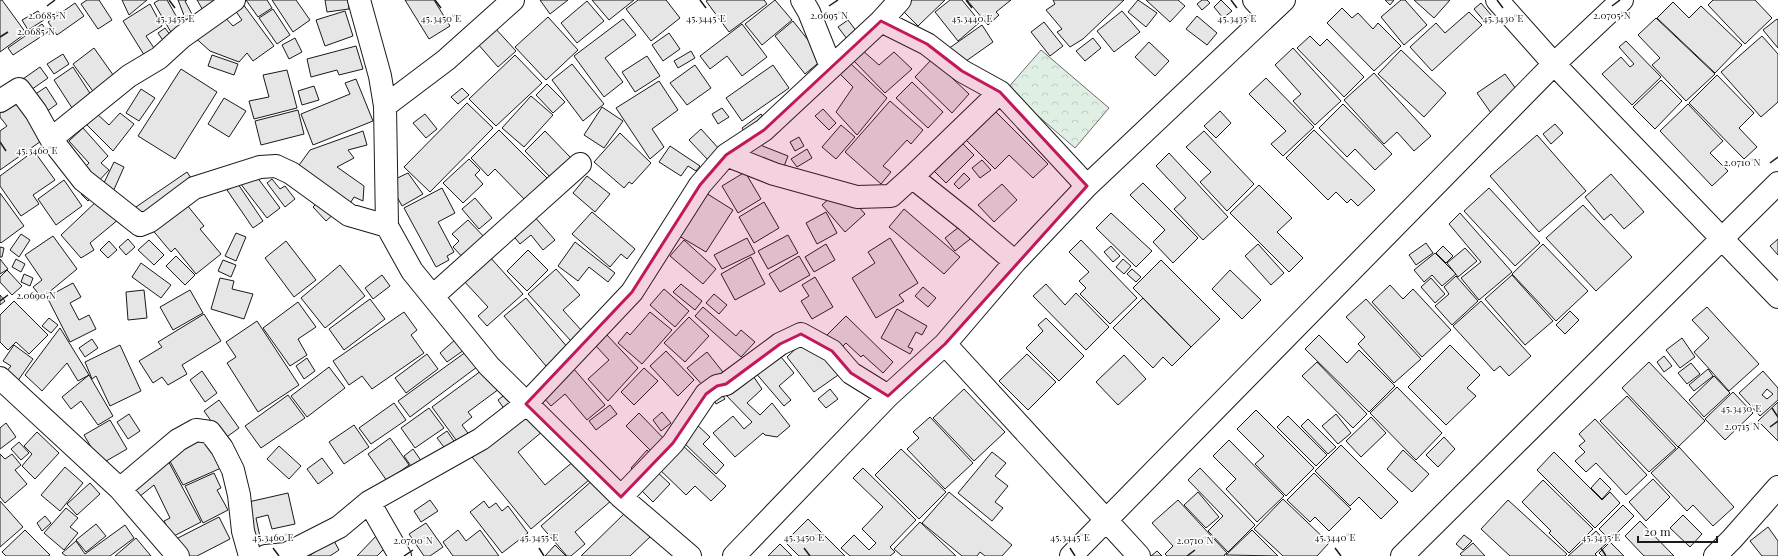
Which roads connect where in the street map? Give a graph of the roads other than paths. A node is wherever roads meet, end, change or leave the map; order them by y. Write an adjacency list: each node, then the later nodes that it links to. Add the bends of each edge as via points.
1 (234, 0): 16 (street, via 182,37 159,58 129,76)
2 (359, 0): 15 (street, via 380,76)
3 (513, 0): 15 (street, via 446,60)
4 (802, 0): 12 (street)
5 (900, 0): 10 (street)
6 (1284, 0): 9 (street)
7 (1497, 0): 11 (street)
8 (1622, 0): 11 (street)
9 (1261, 8): 21 (street)
10 (881, 21): 12 (street); 13 (street, via 926,44 962,71)
11 (1554, 64): 23 (street); 35 (street)
12 (831, 67): 17 (street, via 764,130)
13 (1000, 92): 19 (street); 21 (street)
14 (0, 101): 16 (street, via 19,89)
15 (385, 106): 22 (street)
16 (51, 139): 22 (street, via 83,180 140,225 150,221 194,188 260,167 276,166 291,173 349,215)
17 (726, 155): 19 (street, via 774,174 857,197 891,196); 30 (street, via 700,185 632,292)
18 (580, 164): 25 (street)
19 (912, 177): 24 (street)
20 (1778, 183): 23 (street)
21 (1087, 186): 24 (street)
22 (387, 226): 25 (street, via 412,271)
23 (1721, 239): 26 (street); 44 (street)
24 (1015, 262): 27 (street)
25 (433, 296): 30 (street, via 489,366)
26 (1778, 297)
27 (945, 344): 29 (street); 35 (street)
28 (0, 378): 31 (street)
29 (888, 396): 33 (street, via 852,373 832,351 801,334 780,344 726,384 717,386 706,394 673,443); 41 (street)
30 (526, 404): 33 (street); 34 (street, via 481,439)
31 (120, 488): 36 (street); 37 (street, via 178,440 196,430 210,432 233,470 243,531)
32 (1778, 488): 45 (street)
33 (621, 497): 40 (street)
34 (369, 502): 38 (street, via 339,527 286,554); 39 (street)
35 (1107, 520): 42 (street); 43 (street)
36 (178, 556)
37 (250, 556)
38 (266, 556)
39 (400, 556)
40 (690, 556)
41 (734, 556)
42 (1071, 556)
43 (1139, 556)
44 (1402, 556)
45 (1715, 556)

